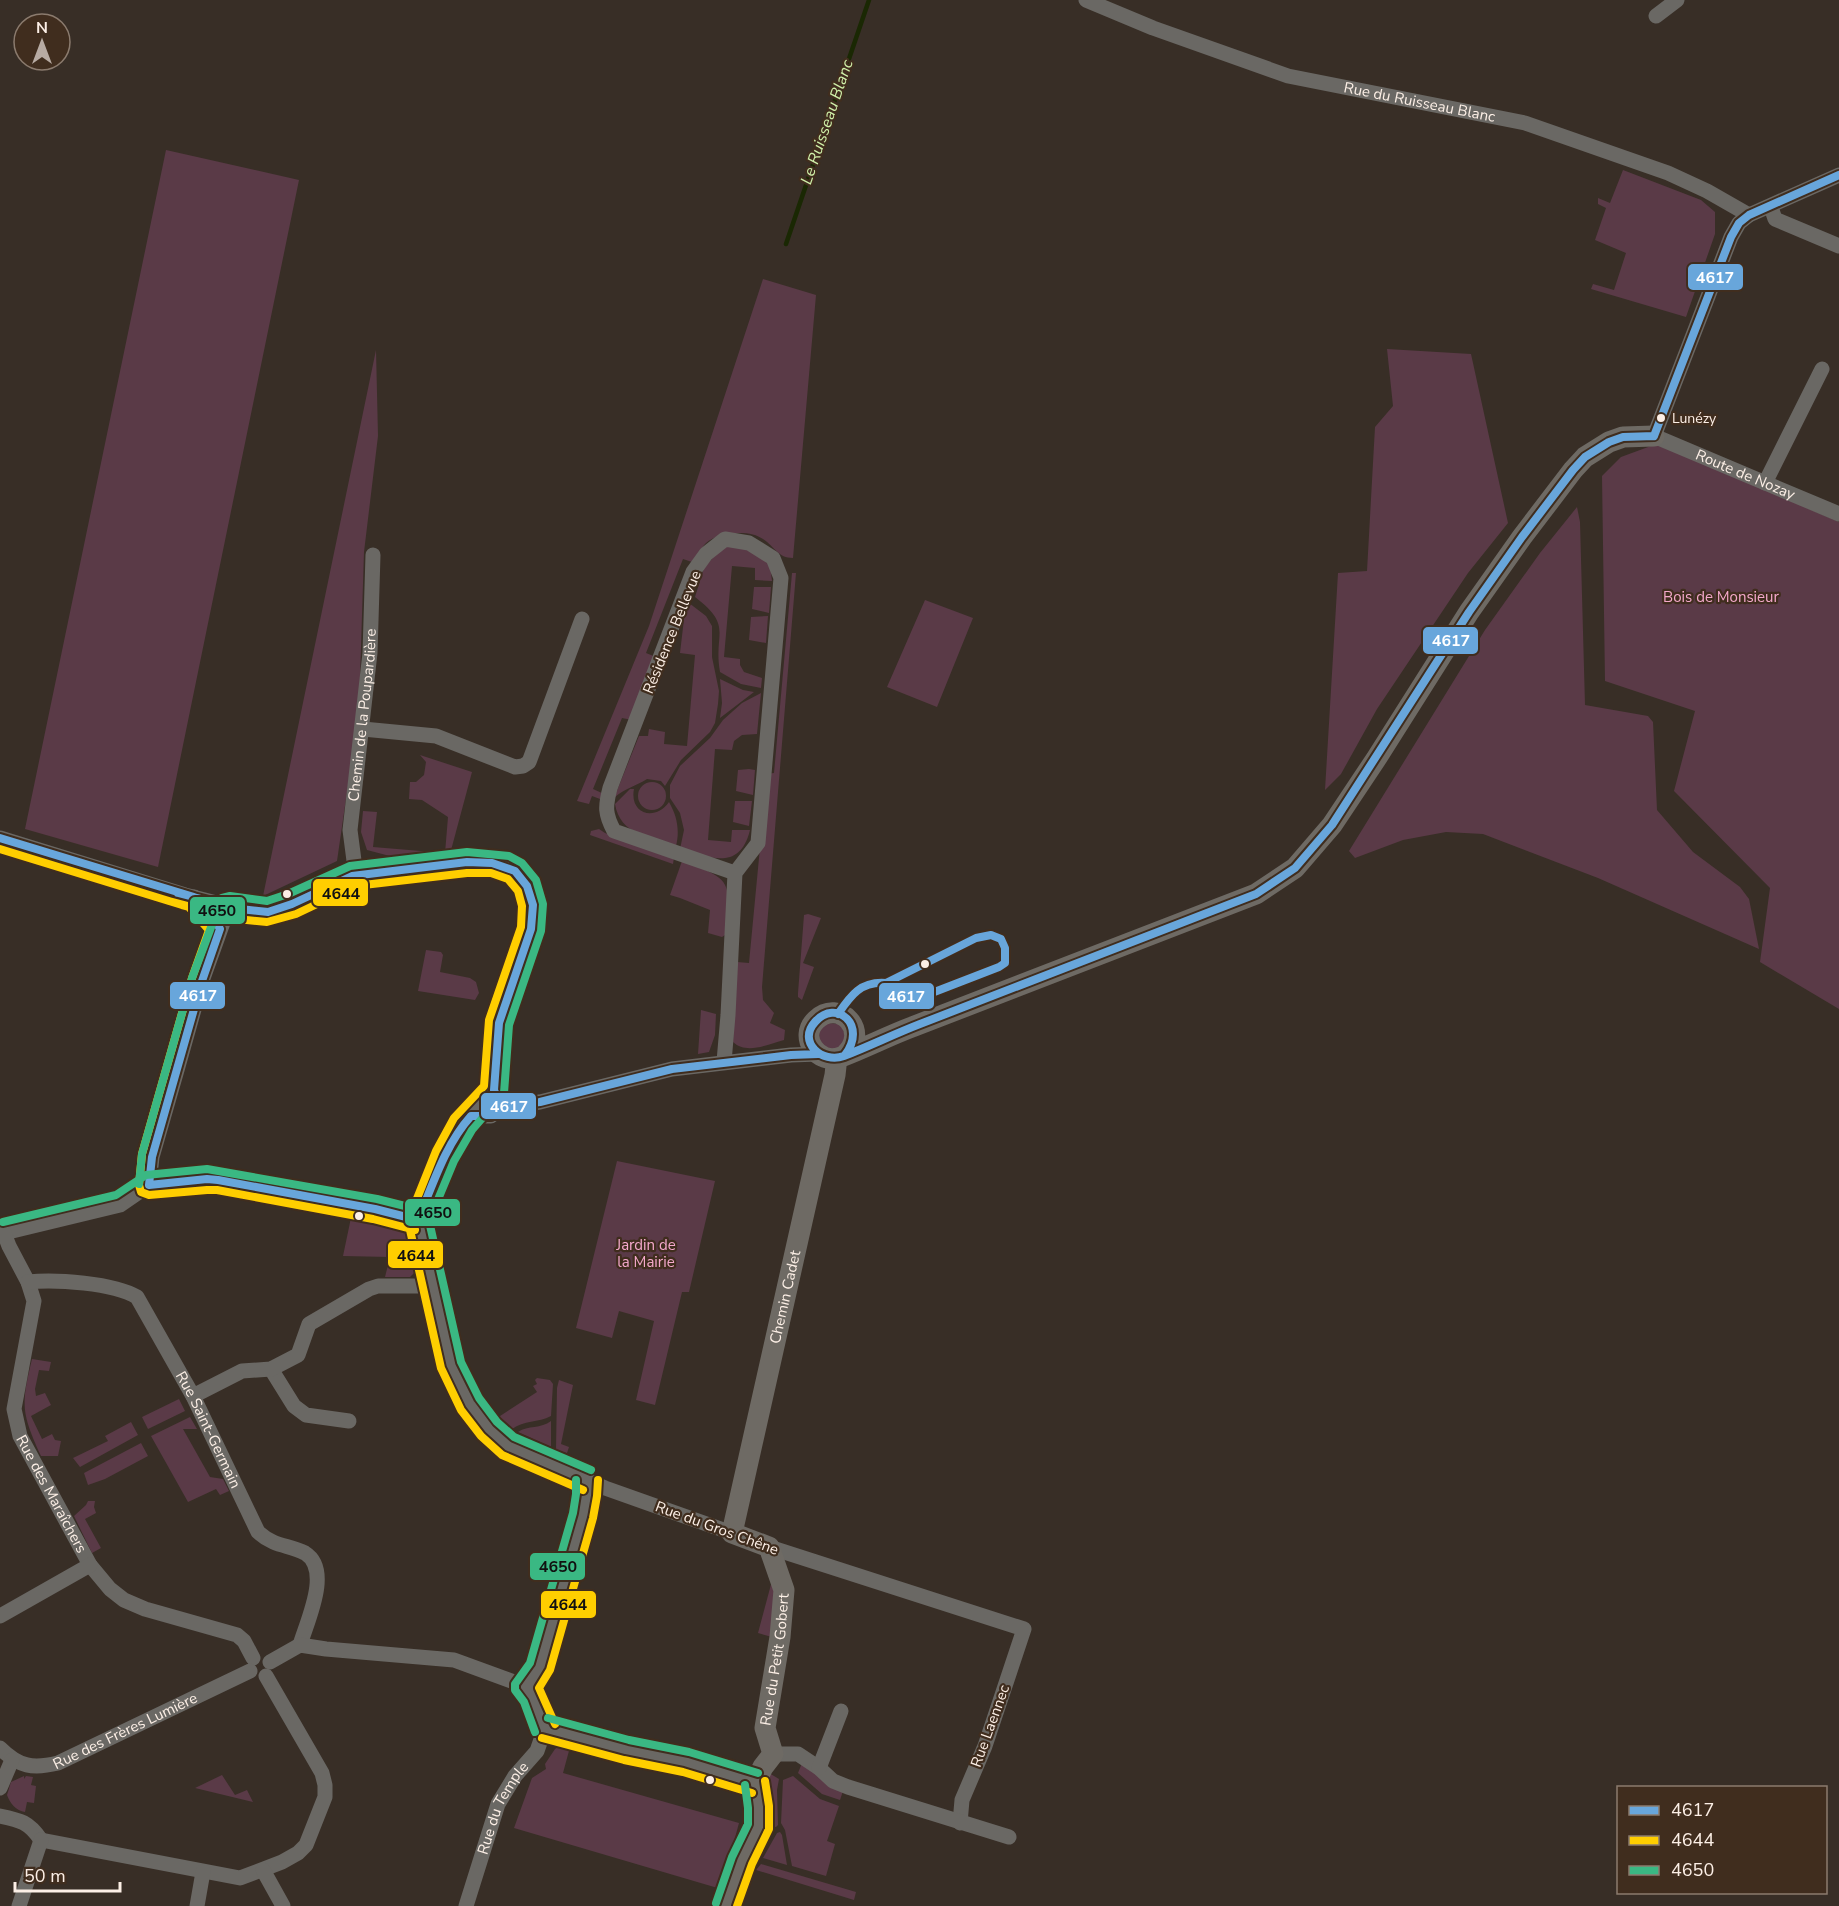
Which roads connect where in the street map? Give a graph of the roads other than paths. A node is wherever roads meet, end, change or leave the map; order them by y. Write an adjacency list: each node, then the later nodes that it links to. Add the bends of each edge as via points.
1 (1086, 0): 6 (street, Rue du Ruisseau Blanc, via 1288,76 1525,123 1668,173)
2 (1677, 0): 3 (street)
3 (1656, 16)
4 (1839, 175): 5 (street)
5 (1771, 207): 6 (street); 7 (street, via 1775,219)
6 (1749, 215): 9 (street, via 1731,237)
7 (1839, 246)
8 (1822, 369): 10 (street)
9 (1652, 436): 10 (street, Route de Nozay); 22 (street, via 1609,442 1573,470 1468,612 1332,825 1295,868 1256,894)
10 (1766, 483): 11 (street, Route de Nozay)
11 (1839, 514)
12 (373, 555): 14 (street, Chemin de la Poupardière)
13 (582, 619): 14 (street, via 526,764 515,767 436,736)
14 (363, 729): 17 (street, Chemin de la Poupardière, via 350,830)
15 (0, 838): 18 (street)
16 (735, 873): 16 (street, Résidence Bellevue, via 758,843 781,578 773,558 749,543 725,539 706,554 693,572 606,806 614,831); 24 (street)
17 (356, 876): 19 (street, via 268,912); 25 (street, via 467,862 492,863 515,872 527,886 533,904 531,928 499,1023)
18 (194, 897): 19 (street); 20 (street)
19 (229, 906): 20 (street)
20 (220, 929): 28 (street, via 152,1157)
21 (855, 1030): 22 (street); 23 (street, via 854,1044); 23 (street, via 844,1016 824,1014 813,1023)
22 (903, 1030): 23 (street)
23 (827, 1052): 24 (street); 39 (street, Chemin Cadet, via 836,1066 835,1075)
24 (724, 1062): 26 (street, via 672,1069 540,1102)
25 (494, 1090): 26 (street); 27 (street)
26 (501, 1107): 27 (street, via 491,1116)
27 (471, 1116): 29 (street, via 446,1156)
28 (149, 1185): 29 (street, via 207,1179); 30 (street, via 120,1205)
29 (418, 1220): 32 (street, Rue du Gros Chêne)
30 (2, 1232): 31 (street, Rue des Maraîchers)
31 (28, 1282): 34 (street, Rue Saint-Germain, via 50,1279 126,1291 137,1298); 35 (street, Rue des Maraîchers, via 34,1301)
32 (432, 1286): 33 (street, via 369,1289 309,1324 298,1355); 38 (street, Rue du Gros Chêne, via 451,1366 470,1404 503,1442)
33 (271, 1369): 34 (street, via 242,1371); 37 (street, via 294,1406 306,1415)
34 (194, 1398): 44 (street, Rue Saint-Germain, via 258,1532 280,1546 303,1552 317,1569 318,1581)
35 (14, 1409): 36 (street); 41 (street, Rue des Maraîchers, via 20,1436)
36 (0, 1416)
37 (349, 1421)
38 (587, 1480): 39 (street, Rue du Gros Chêne); 47 (street, via 583,1515 540,1667)
39 (732, 1533): 40 (street, Rue du Gros Chêne)
40 (769, 1547): 43 (street, Rue du Gros Chêne); 51 (street, Rue du Petit Gobert, via 784,1590 765,1728)
41 (90, 1566): 42 (street); 45 (street, Rue des Maraîchers, via 124,1600 237,1635 244,1641)
42 (0, 1616)
43 (1024, 1629): 57 (street, Rue Laennec, via 985,1746 962,1800)
44 (300, 1645): 46 (street); 47 (street, via 454,1660)
45 (252, 1665): 46 (street, via 255,1676); 52 (street, Rue des Frères Lumière, via 58,1762 41,1767)
46 (268, 1669): 60 (street, via 322,1773 326,1797 306,1845)
47 (525, 1686): 49 (street)
48 (841, 1711): 53 (street)
49 (545, 1728): 54 (street); 65 (street, Rue du Temple, via 537,1751 498,1804)
50 (0, 1749): 52 (street, Rue des Frères Lumière)
51 (773, 1754): 53 (street, via 798,1754); 54 (street)
52 (12, 1760): 55 (street)
53 (819, 1768): 57 (street, via 833,1781 848,1787)
54 (755, 1783): 66 (street, via 759,1827)
55 (0, 1788)
56 (0, 1816): 59 (street, via 33,1827)
57 (960, 1823): 58 (street)
58 (1009, 1837)
59 (41, 1840): 61 (street); 62 (street)
60 (263, 1870): 61 (street, via 240,1878); 64 (street)
61 (203, 1872): 63 (street)
62 (19, 1906)
63 (197, 1906)
64 (283, 1906)
65 (466, 1906)
66 (726, 1906)

